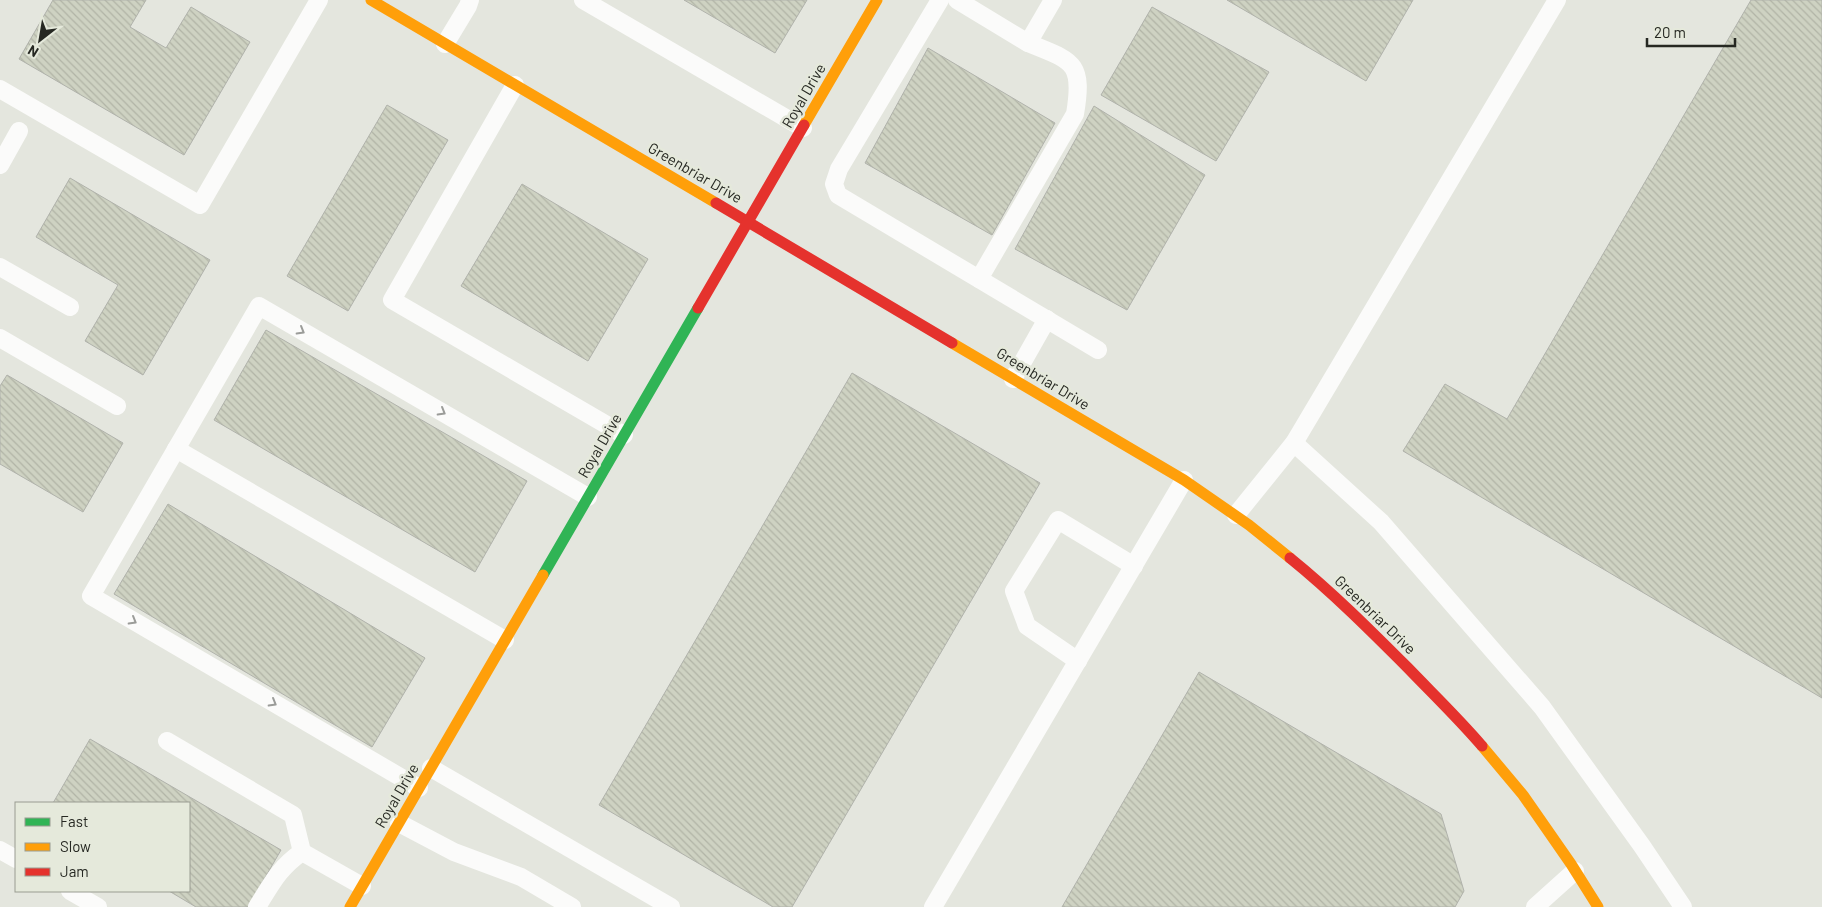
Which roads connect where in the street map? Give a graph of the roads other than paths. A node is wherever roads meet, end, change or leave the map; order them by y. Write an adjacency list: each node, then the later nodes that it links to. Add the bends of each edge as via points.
1 (319, 0): 14 (lane, via 200,205)
2 (370, 0): 10 (street, Greenbriar Drive)
3 (470, 0): 12 (lane)
4 (582, 0): 15 (lane)
5 (877, 0): 15 (street, Royal Drive)
6 (940, 0): 20 (lane, via 838,169 834,184 838,195)
7 (957, 0): 11 (lane)
8 (1053, 0): 11 (lane)
9 (1557, 0): 28 (lane)
10 (389, 5): 12 (street, Greenbriar Drive)
11 (1028, 43): 20 (lane, via 1074,65 1079,90 1075,114)
12 (445, 44): 13 (street, Greenbriar Drive)
13 (516, 85): 18 (street, Greenbriar Drive); 27 (lane, via 392,300)
14 (0, 89)
15 (802, 128): 18 (street, Royal Drive)
16 (19, 131): 17 (lane)
17 (0, 165)
18 (748, 222): 25 (street, Greenbriar Drive); 27 (street, Royal Drive)
19 (0, 267): 21 (lane)
20 (980, 279): 22 (lane)
21 (70, 308)
22 (1047, 319): 24 (lane); 25 (lane)
23 (0, 338): 26 (lane)
24 (1098, 350)
25 (1014, 379): 30 (street, Greenbriar Drive)
26 (116, 406)
27 (624, 435): 31 (street, Royal Drive)
28 (1294, 443): 32 (lane); 54 (lane, via 1381,522 1542,707)
29 (176, 449): 31 (lane, one-way to 31, via 259,306); 34 (lane); 38 (lane, one-way to 38, via 91,596)
30 (1184, 480): 32 (street, Greenbriar Drive); 33 (lane)
31 (588, 497): 34 (street, Royal Drive)
32 (1236, 515): 43 (street, Greenbriar Drive, via 1320,582 1467,728 1523,795)
33 (1134, 566): 35 (lane); 35 (lane, via 1058,520 1014,591 1027,626)
34 (505, 640): 37 (street, Royal Drive)
35 (1078, 661): 51 (lane)
36 (167, 741): 41 (lane, via 293,815)
37 (431, 768): 38 (street, Royal Drive); 50 (lane)
38 (419, 788): 39 (street, Royal Drive)
39 (399, 823): 44 (street, Royal Drive); 49 (lane, via 454,852 521,877)
40 (0, 850): 42 (lane)
41 (302, 852): 44 (lane); 47 (lane, via 278,873)
42 (15, 859)
43 (1575, 871): 52 (lane); 53 (street, Greenbriar Drive)
44 (362, 886): 48 (street, Royal Drive)
45 (72, 892): 46 (lane)
46 (98, 907)
47 (257, 907)
48 (350, 907)
49 (572, 907)
50 (671, 907)
51 (933, 907)
52 (1535, 907)
53 (1598, 907)
54 (1683, 907)

